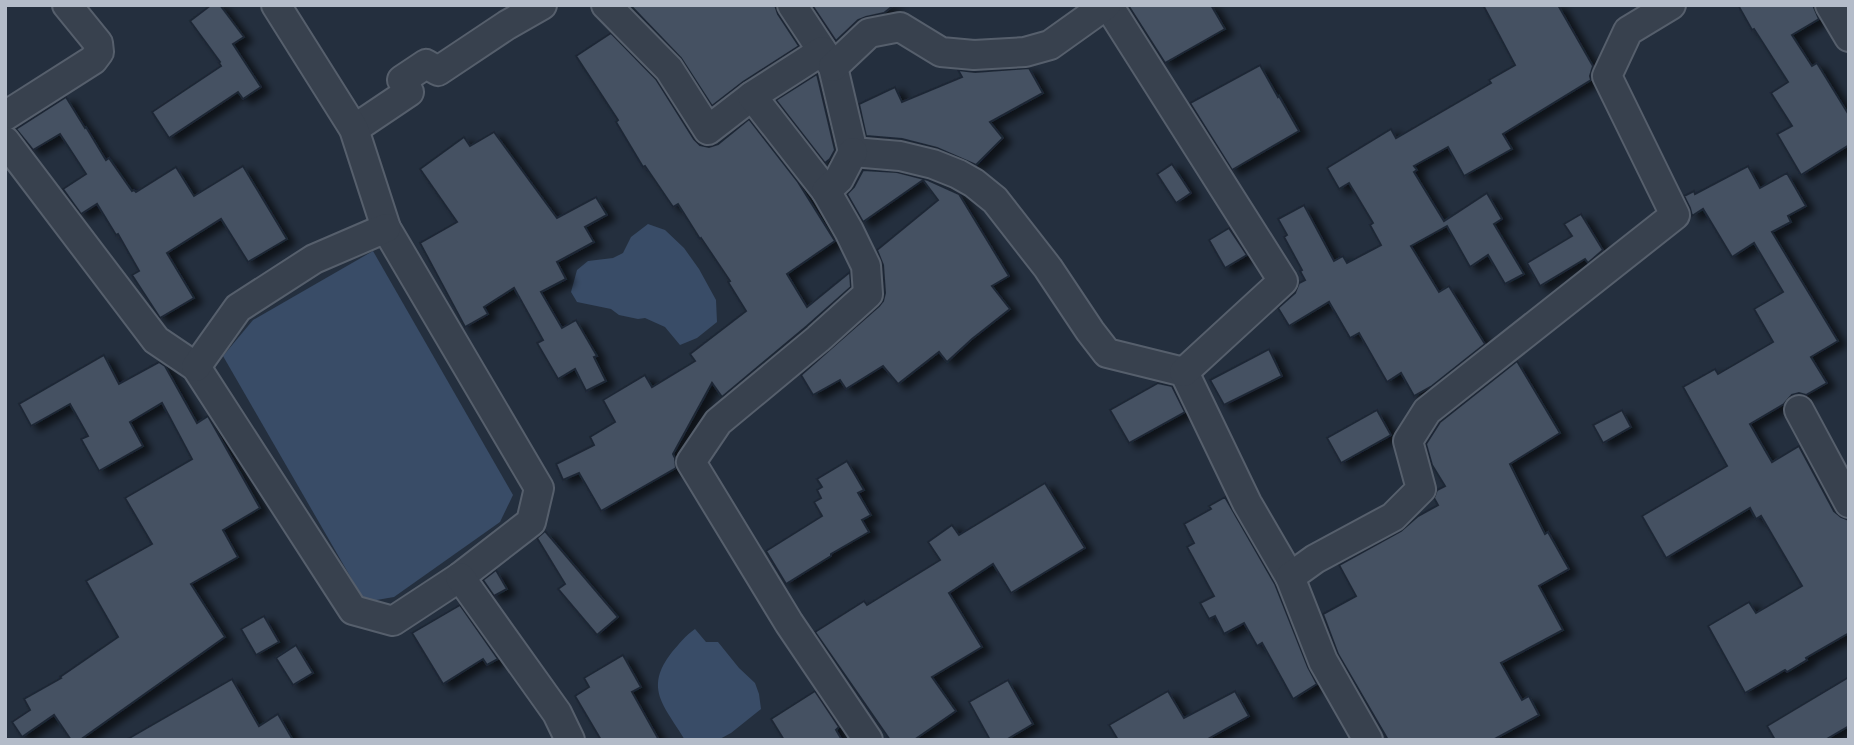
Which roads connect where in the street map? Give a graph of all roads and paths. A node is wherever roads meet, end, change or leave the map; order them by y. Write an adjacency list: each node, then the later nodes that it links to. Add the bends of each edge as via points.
1 (67, 5): 12 (street, via 98,43 99,52)
2 (276, 5): 13 (street)
3 (542, 5): 13 (street, via 438,71 426,64 402,80 409,92)
4 (606, 5): 11 (street, via 669,69 708,130)
5 (792, 5): 10 (street)
6 (1107, 5): 10 (street, via 1050,45 1025,52 941,52 900,27 869,33); 19 (street, via 1283,281)
7 (1671, 5): 22 (street, via 1628,32 1607,76 1675,215 1427,411 1408,441 1422,489 1393,517)
8 (1830, 5): 9 (street)
9 (1849, 37)
10 (828, 59): 11 (street); 15 (street)
11 (752, 96): 16 (street)
12 (5, 116)
13 (354, 129): 17 (street)
14 (5, 141): 18 (street, via 156,341)
15 (853, 152): 16 (street, via 839,179); 19 (street, via 933,164 974,183 1003,209 1107,353)
16 (826, 191): 25 (street, via 866,266 868,294 718,422 691,462 789,623)
17 (386, 228): 18 (street, via 314,259 238,308); 23 (street, via 539,488 531,522)
18 (196, 367): 23 (street, via 353,610 394,621)
19 (1184, 372): 22 (street, via 1247,503)
20 (1799, 410): 21 (street)
21 (1849, 503)
22 (1290, 577): 26 (street, via 1323,662)
23 (460, 578): 24 (street, via 557,713)
24 (570, 740)
25 (868, 740)
26 (1368, 740)

